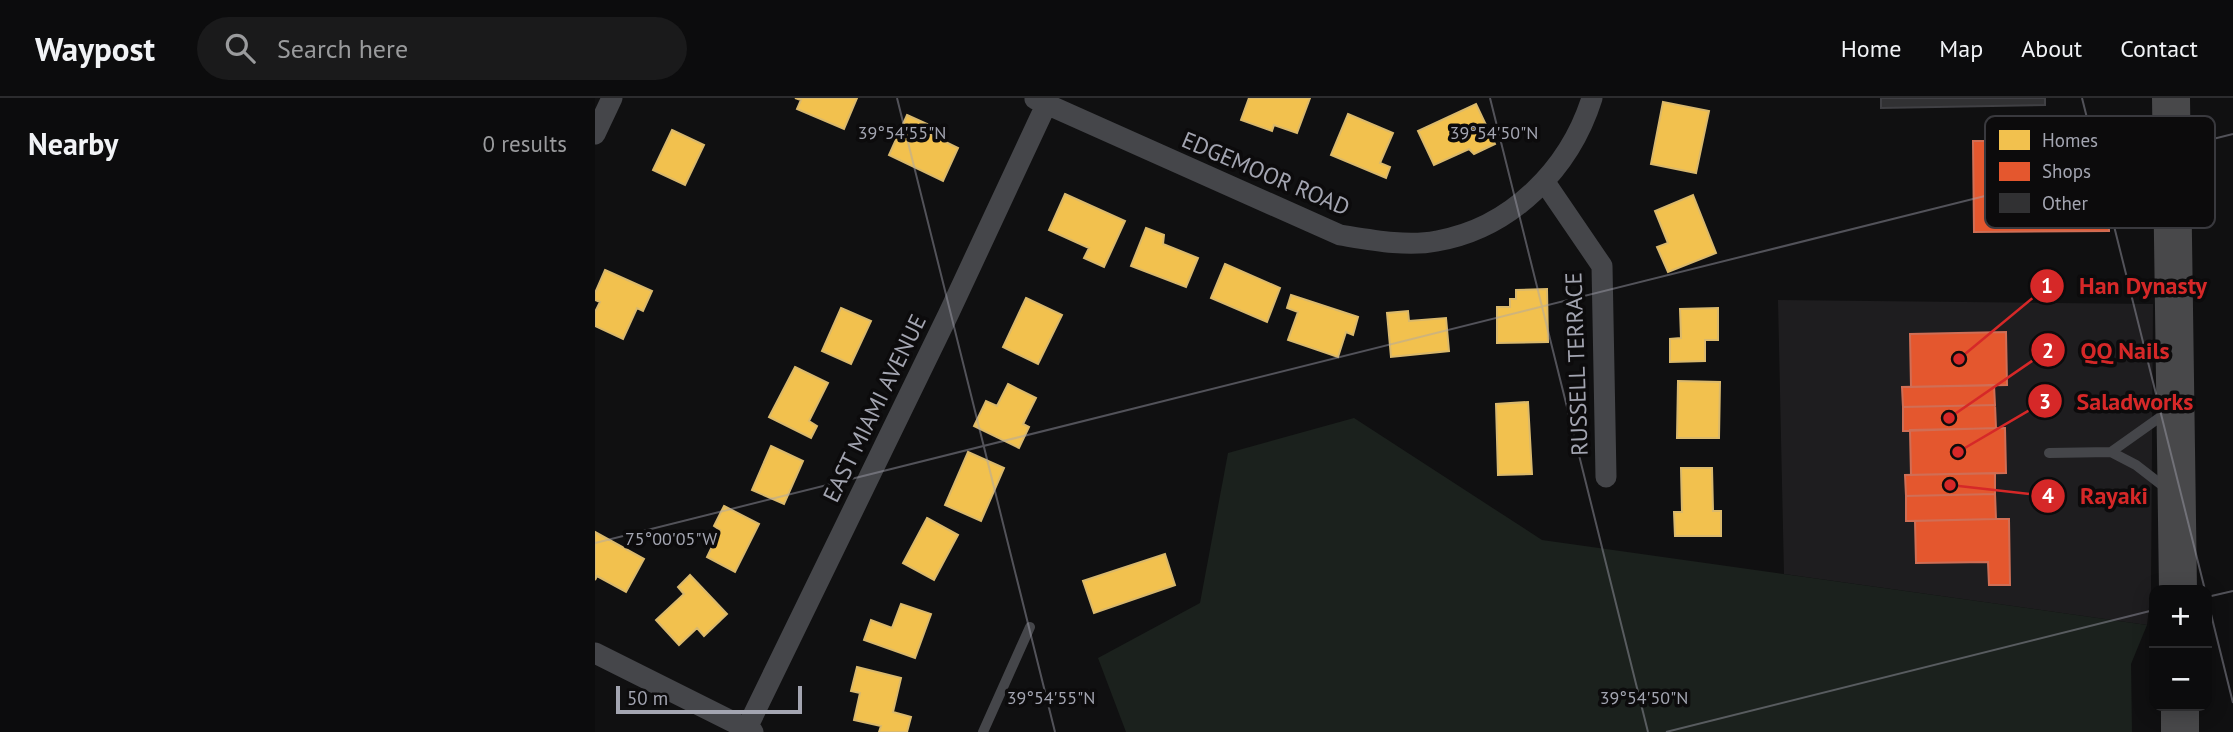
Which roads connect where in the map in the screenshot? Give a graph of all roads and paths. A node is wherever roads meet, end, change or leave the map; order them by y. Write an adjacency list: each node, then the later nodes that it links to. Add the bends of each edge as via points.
1 (612, 98): 6 (street)
2 (1592, 98): 7 (street, EDGEMOOR ROAD, via 1585,121)
3 (2171, 98): 5 (highway)
4 (1040, 101): 7 (street, EDGEMOOR ROAD, via 1341,235 1383,242 1436,242 1479,228 1526,200); 18 (street, EAST MIAMI AVENUE, via 948,314)
5 (2171, 116)
6 (595, 134)
7 (1544, 181): 12 (street, RUSSELL TERRACE, via 1602,266)
8 (2174, 228): 9 (highway)
9 (2177, 404): 10 (lane); 13 (highway)
10 (2111, 452): 11 (lane); 13 (lane, via 2136,465)
11 (2049, 453)
12 (1607, 477)
13 (2176, 498): 14 (highway)
14 (2178, 585)
15 (1030, 627): 19 (lane)
16 (595, 653): 18 (street)
17 (2180, 711): 20 (highway)
18 (748, 731)
19 (983, 732)
20 (2180, 732)

